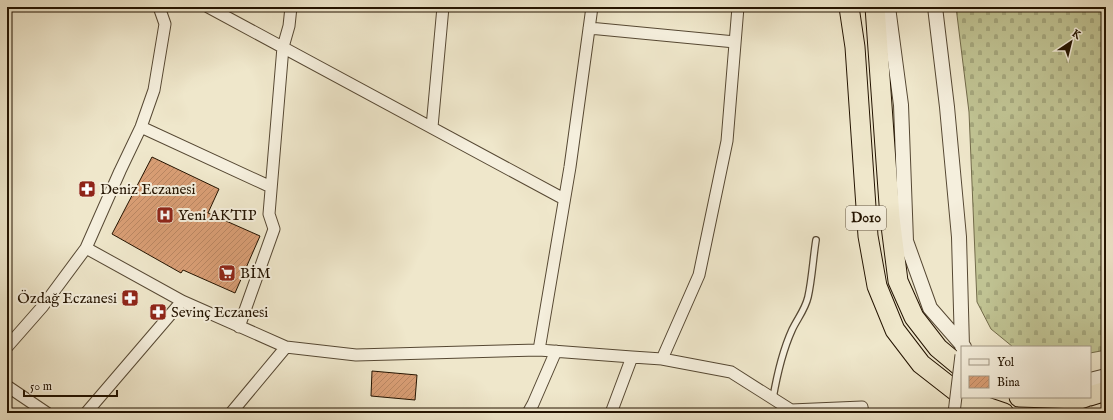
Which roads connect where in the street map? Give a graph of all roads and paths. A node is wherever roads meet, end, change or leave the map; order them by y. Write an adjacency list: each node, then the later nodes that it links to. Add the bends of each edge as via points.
1 (159, 7): 14 (street, via 165,24 154,90)
2 (208, 7): 13 (street)
3 (291, 7): 13 (street)
4 (444, 7): 15 (street)
5 (592, 7): 11 (street)
6 (738, 7): 12 (street)
7 (849, 7): 36 (highway, D010, via 855,47 868,236 877,286 895,330 916,359)
8 (875, 7): 28 (highway, D010, via 890,218 898,281 914,317 938,348)
9 (888, 7): 27 (street, via 902,105 906,241 930,308)
10 (935, 7): 22 (street, via 958,229)
11 (589, 28): 12 (street); 17 (street)
12 (735, 42): 30 (street, via 727,142 699,275)
13 (283, 47): 15 (street); 16 (street)
14 (141, 127): 16 (street); 19 (street)
15 (432, 127): 17 (street)
16 (271, 187): 21 (street, via 269,214 274,229)
17 (564, 199): 25 (street)
18 (816, 240): 38 (lane, via 808,298 792,330 778,368)
19 (86, 248): 20 (street); 23 (street, via 43,306)
20 (182, 301): 21 (street); 46 (street)
21 (239, 327): 24 (street)
22 (962, 346)
23 (7, 347)
24 (286, 347): 25 (street, via 356,355); 47 (street)
25 (539, 350): 26 (street)
26 (556, 351): 29 (street); 42 (street)
27 (961, 353)
28 (961, 354)
29 (632, 358): 30 (street); 48 (street)
30 (662, 359): 38 (street, via 731,372)
31 (961, 361): 49 (street, bridge)
32 (1106, 376): 33 (street)
33 (1091, 380)
34 (7, 386): 45 (street)
35 (1106, 391): 37 (highway)
36 (961, 396)
37 (1091, 396)
38 (773, 398): 44 (street)
39 (963, 398): 50 (highway, D010)
40 (1050, 398): 41 (highway)
41 (1083, 398)
42 (531, 408)
43 (863, 410): 44 (street)
44 (791, 411)
45 (47, 413)
46 (86, 413)
47 (231, 413)
48 (611, 413)
49 (954, 413)
50 (1004, 413)

